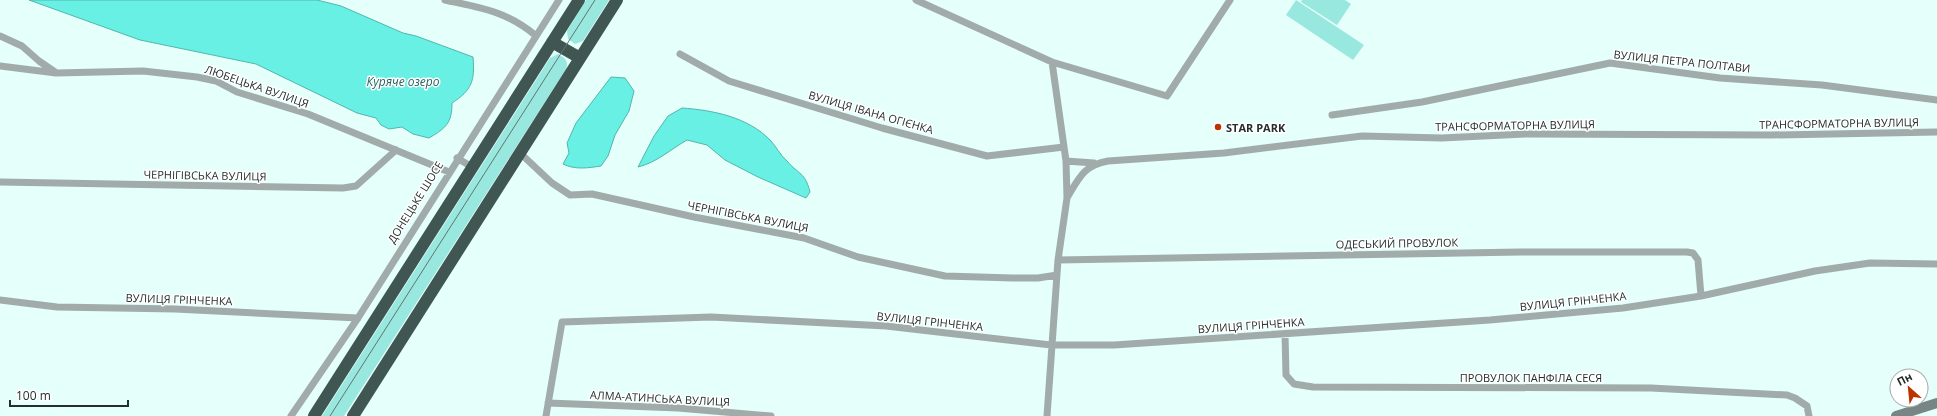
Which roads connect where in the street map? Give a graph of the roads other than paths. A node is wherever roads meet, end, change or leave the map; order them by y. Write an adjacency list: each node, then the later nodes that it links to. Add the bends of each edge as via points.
1 (445, 0): 8 (street, via 510,17)
2 (559, 0): 8 (street, ДОНЕЦЬКЕ ШОСЕ)
3 (579, 0): 9 (highway)
4 (617, 0): 11 (highway)
5 (916, 0): 12 (street)
6 (1230, 0): 12 (street, via 1167,96)
7 (0, 36): 14 (street, via 22,46)
8 (535, 36): 21 (street, ДОНЕЦЬКЕ ШОСЕ)
9 (552, 42): 11 (highway); 24 (highway)
10 (680, 54): 18 (street, ВУЛИЦЯ ІВАНА ОГІЄНКА, via 729,81 882,128 987,156)
11 (580, 58): 20 (highway)
12 (1052, 62): 18 (street)
13 (0, 66): 14 (street, ЛЮБЕЦЬКА ВУЛИЦЯ)
14 (56, 73): 19 (street, ЛЮБЕЦЬКА ВУЛИЦЯ, via 143,71 216,81 237,92 308,114)
15 (1937, 100): 16 (street, ВУЛИЦЯ ПЕТРА ПОЛТАВИ, via 1822,85 1720,78 1610,63 1428,101)
16 (1332, 115)
17 (1937, 132): 23 (street, ТРАНСФОРМАТОРНА ВУЛИЦЯ, via 1772,135 1525,134 1442,138 1362,136 1224,153)
18 (1064, 148): 22 (street)
19 (396, 150): 25 (street, ЛЮБЕЦЬКА ВУЛИЦЯ); 26 (street, ЧЕРНІГІВСЬКА ВУЛИЦЯ, via 356,186 343,188)
20 (520, 153): 30 (street, ЧЕРНІГІВСЬКА ВУЛИЦЯ, via 552,183 570,195 592,194 804,238 858,257 945,276 1038,278); 40 (highway)
21 (458, 158): 24 (street); 25 (street, ДОНЕЦЬКЕ ШОСЕ)
22 (1066, 161): 23 (street, ТРАНСФОРМАТОРНА ВУЛИЦЯ); 27 (street)
23 (1094, 163): 27 (street, via 1084,172)
24 (472, 167): 39 (highway)
25 (449, 172): 33 (street, ДОНЕЦЬКЕ ШОСЕ)
26 (0, 182)
27 (1066, 198): 28 (street)
28 (1058, 260): 30 (street); 31 (street, ОДЕСЬКИЙ ПРОВУЛОК, via 1513,252 1687,252 1694,253 1698,260)
29 (1937, 264): 31 (street, ВУЛИЦЯ ГРІНЧЕНКА, via 1870,263 1814,271)
30 (1057, 275): 35 (street)
31 (1701, 296): 34 (street, ВУЛИЦЯ ГРІНЧЕНКА, via 1623,308 1506,319)
32 (0, 300): 33 (street, ВУЛИЦЯ ГРІНЧЕНКА, via 57,307 175,309)
33 (358, 318): 38 (street, ДОНЕЦЬКЕ ШОСЕ)
34 (1285, 334): 35 (street, ВУЛИЦЯ ГРІНЧЕНКА, via 1114,345); 44 (street, ПРОВУЛОК ПАНФІЛА СЕСЯ, via 1286,375 1294,384 1313,387 1651,388 1787,395 1807,406)
35 (1051, 345): 37 (street, ВУЛИЦЯ ГРІНЧЕНКА, via 886,326 711,317 562,322); 43 (street)
36 (1937, 403): 45 (street)
37 (548, 404): 41 (street); 42 (street, АЛМА-АТИНСЬКА ВУЛИЦЯ, via 678,408)
38 (291, 416)
39 (314, 416)
40 (352, 416)
41 (546, 416)
42 (771, 416)
43 (1047, 416)
44 (1809, 416)
45 (1896, 416)

